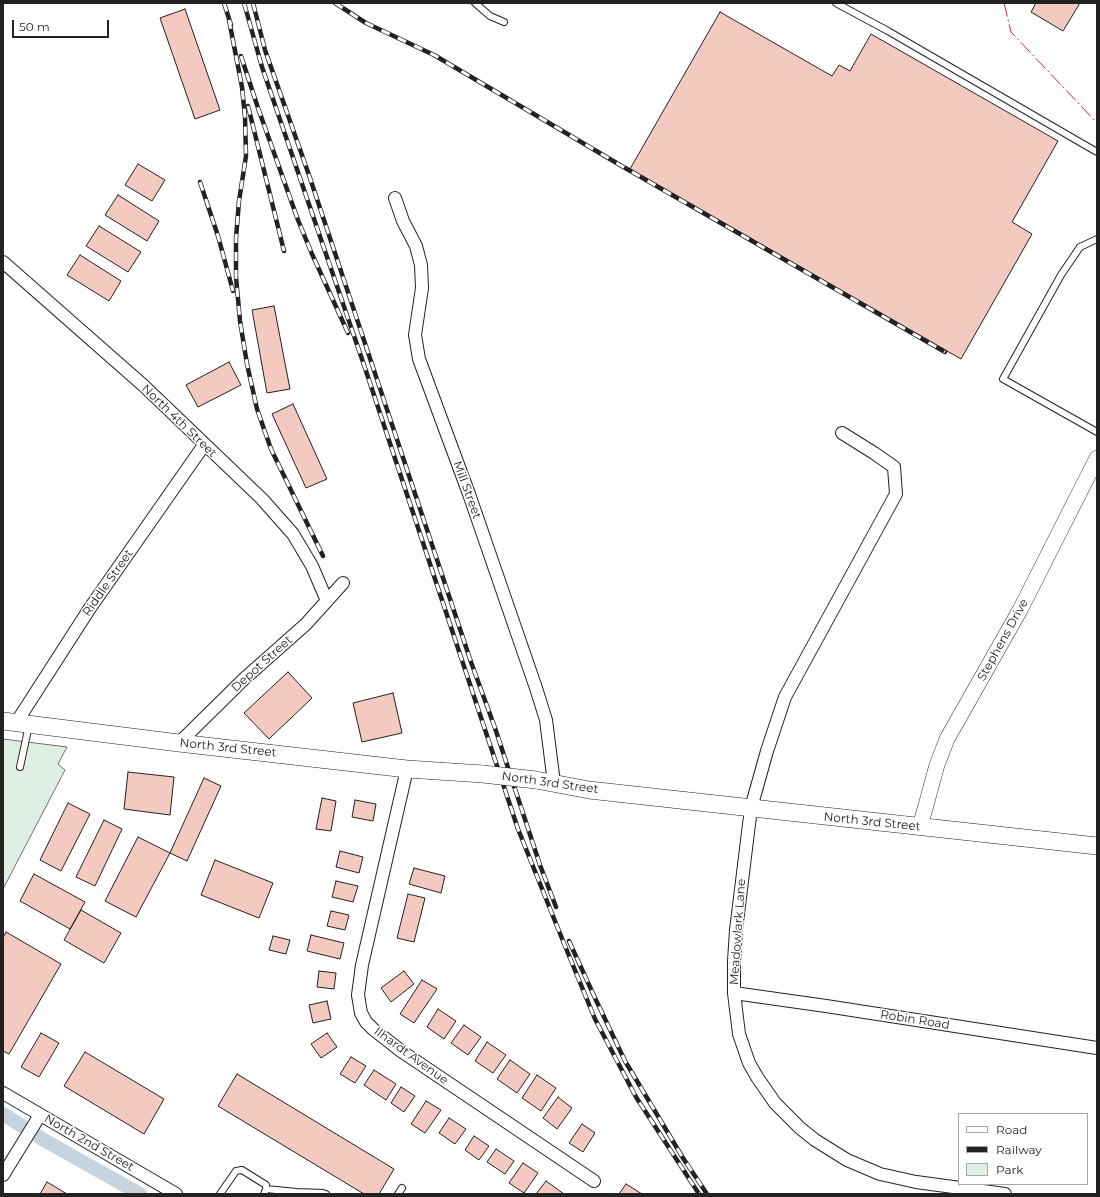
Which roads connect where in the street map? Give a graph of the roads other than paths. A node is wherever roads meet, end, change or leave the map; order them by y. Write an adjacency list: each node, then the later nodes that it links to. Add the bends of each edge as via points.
1 (475, 3): 3 (lane, via 490,16)
2 (836, 3): 4 (lane)
3 (504, 22)
4 (1097, 152)
5 (396, 198): 18 (street, Mill Street, via 421,265 422,288 415,335 419,359 536,688 546,720)
6 (1097, 239): 8 (lane, via 1080,247 1061,275 1003,379)
7 (3, 262): 10 (street, North 4th Street, via 144,386)
8 (1097, 432)
9 (842, 433): 19 (street, Meadowlark Lane, via 894,467 896,494 785,697)
10 (204, 444): 13 (street, North 4th Street, via 262,499 293,534 312,566); 14 (street, Riddle Street, via 90,608)
11 (1097, 458): 20 (street, Stephens Drive, via 1020,610 947,739)
12 (343, 583): 13 (street, Depot Street)
13 (327, 601): 15 (street, Depot Street, via 306,624 244,679)
14 (16, 723): 15 (main road, North 3rd Street); 16 (lane)
15 (179, 743): 17 (main road, North 3rd Street)
16 (20, 767)
17 (407, 769): 18 (main road, North 3rd Street, bridge, via 483,774); 27 (street, Ilhardt Avenue, via 362,965 358,995 361,1013 373,1029 401,1051)
18 (554, 783): 19 (main road, North 3rd Street, via 589,790)
19 (751, 808): 20 (main road, North 3rd Street); 22 (street, Meadowlark Lane, via 736,930)
20 (920, 827): 21 (main road, North 3rd Street)
21 (1097, 846)
22 (734, 993): 23 (street, Robin Road); 30 (street, Meadowlark Lane, via 739,1034 756,1077 775,1103 814,1140 847,1160 880,1174)
23 (1097, 1048)
24 (3, 1093): 25 (street, North 2nd Street)
25 (40, 1115): 26 (street); 31 (street, North 2nd Street)
26 (3, 1175)
27 (594, 1181)
28 (402, 1188): 34 (lane)
29 (265, 1192): 32 (lane, via 266,1185 242,1170 236,1171); 33 (lane)
30 (992, 1193): 35 (street, Meadowlark Lane)
31 (176, 1194)
32 (220, 1194)
33 (326, 1194)
34 (398, 1194)
35 (1005, 1194)

